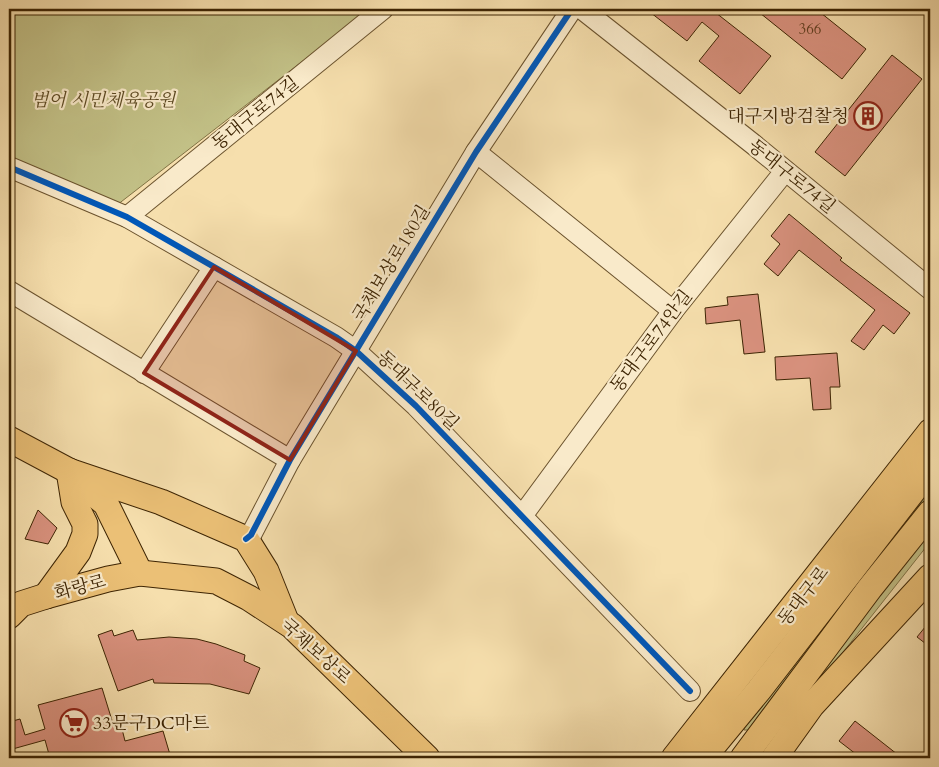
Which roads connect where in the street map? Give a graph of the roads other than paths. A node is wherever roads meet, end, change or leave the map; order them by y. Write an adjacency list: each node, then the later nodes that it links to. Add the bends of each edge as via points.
1 (383, 9): 7 (street, 동대구로74길)
2 (572, 9): 4 (street, 국채보상로180길)
3 (582, 9): 6 (street, 동대구로74길)
4 (476, 152): 11 (street); 12 (street, 국채보상로180길)
5 (9, 167): 7 (street, 동대구로80길)
6 (785, 170): 9 (street, 동대구로74길); 11 (street, 동대구로74안길)
7 (127, 217): 8 (street, 동대구로80길)
8 (214, 267): 12 (street, 동대구로80길); 13 (street)
9 (930, 289)
10 (9, 291): 13 (street)
11 (673, 311): 20 (street, 동대구로74안길)
12 (356, 351): 16 (street, 국채보상로180길); 20 (street, 동대구로80길, via 416,406)
13 (144, 373): 16 (street)
14 (930, 432): 29 (main road, 동대구로)
15 (9, 439): 18 (main road)
16 (290, 460): 21 (street, 국채보상로180길)
17 (930, 469): 30 (main road, 동대구로, via 759,690)
18 (69, 471): 21 (main road, via 161,502); 22 (main road, via 106,504); 24 (main road, via 74,502 85,524 85,534 78,552)
19 (930, 513): 31 (main road)
20 (522, 516): 27 (street, 동대구로80길)
21 (246, 539): 26 (main road, via 266,571)
22 (140, 573): 24 (main road, 화랑로); 26 (main road, 국채보상로, via 216,581)
23 (930, 576): 32 (main road, via 812,705)
24 (46, 596): 25 (main road, 화랑로)
25 (13, 607)
26 (286, 621): 28 (main road, 국채보상로)
27 (690, 691)
28 (428, 758)
29 (674, 758)
30 (702, 758)
31 (743, 758)
32 (774, 758)

